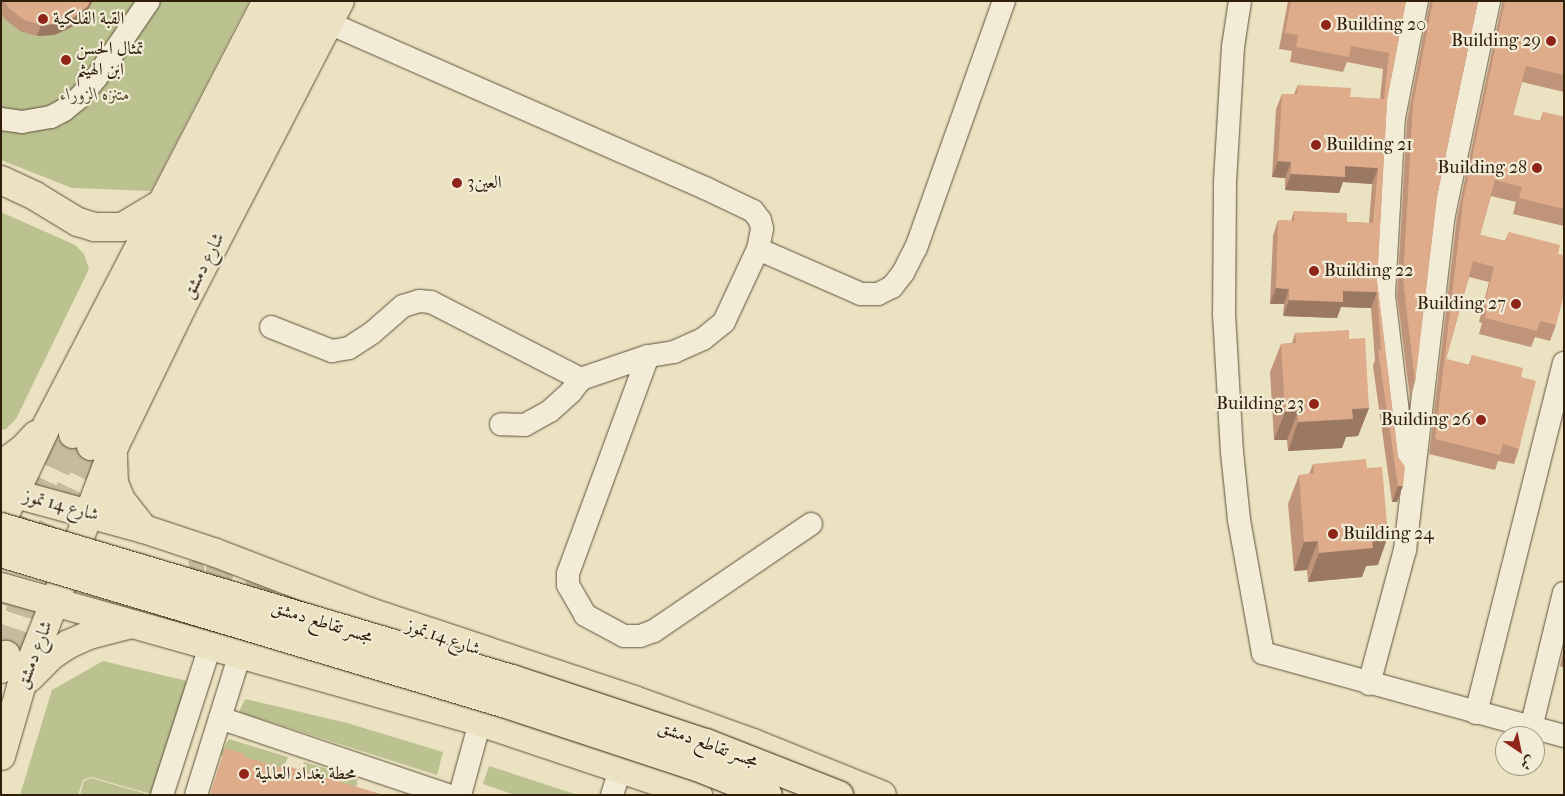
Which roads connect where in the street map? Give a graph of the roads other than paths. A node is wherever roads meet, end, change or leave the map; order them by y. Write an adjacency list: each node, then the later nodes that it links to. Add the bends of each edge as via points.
1 (149, 1): 9 (street, via 96,78 64,110 51,117 22,122)
2 (267, 1): 11 (main road)
3 (294, 1): 19 (main road, شارع دمشق)
4 (1004, 1): 12 (street, via 916,248 892,287 878,294 861,294)
5 (1240, 1): 33 (street, via 1233,47 1225,182 1225,332 1239,520 1263,653)
6 (1417, 1): 22 (street, via 1394,118 1384,295)
7 (1489, 1): 22 (street, via 1444,215)
8 (330, 9): 12 (street, via 753,211 762,229); 19 (main road, شارع دمشق, via 182,308)
9 (1, 119)
10 (1, 180): 11 (main road, via 78,222 94,227 122,227)
11 (159, 205): 17 (main road)
12 (758, 249): 14 (street, via 724,322 703,339 674,352)
13 (271, 328): 16 (street, via 332,351 348,348 372,333 403,306 431,302)
14 (648, 356): 16 (street); 23 (street, via 568,573 568,585 585,615 624,636 640,636 654,631)
15 (1564, 364): 35 (street)
16 (582, 379): 18 (street, via 542,416 525,425)
17 (48, 423): 20 (main road, via 23,449); 21 (main road)
18 (500, 424)
19 (92, 442): 24 (main road, شارع دمشق); 25 (main road, via 112,465 114,483 121,500)
20 (1, 464)
21 (6, 506): 24 (main road, شارع 14 تموز); 51 (main road, مجسر تقاطع دمشق, bridge, via 706,743)
22 (1409, 510): 33 (street, via 1405,550)
23 (811, 524)
24 (85, 526): 25 (main road, شارع 14 تموز)
25 (144, 529): 52 (main road, شارع 14 تموز, via 379,616 634,700)
26 (1, 553): 50 (main road, مجسر تقاطع دمشق, bridge, via 503,703 697,767)
27 (1, 587): 28 (main road)
28 (59, 592): 30 (main road); 34 (main road, شارع دمشق)
29 (1564, 593): 39 (street)
30 (131, 624): 31 (main road); 34 (main road, via 69,644 35,671)
31 (210, 646): 32 (main road); 44 (street)
32 (240, 654): 36 (street); 37 (main road)
33 (1369, 684): 35 (street)
34 (21, 687): 42 (main road, شارع دمشق)
35 (1476, 713): 38 (street)
36 (220, 718): 45 (street); 46 (street)
37 (480, 722): 43 (main road); 47 (street)
38 (1524, 726)
39 (1531, 726)
40 (1545, 731): 41 (street)
41 (1564, 736)
42 (1, 756)
43 (621, 767): 48 (street); 49 (main road)
44 (162, 795)
45 (196, 795)
46 (447, 795)
47 (460, 795)
48 (612, 795)
49 (698, 795)
50 (768, 795)
51 (839, 795)
52 (882, 795)

